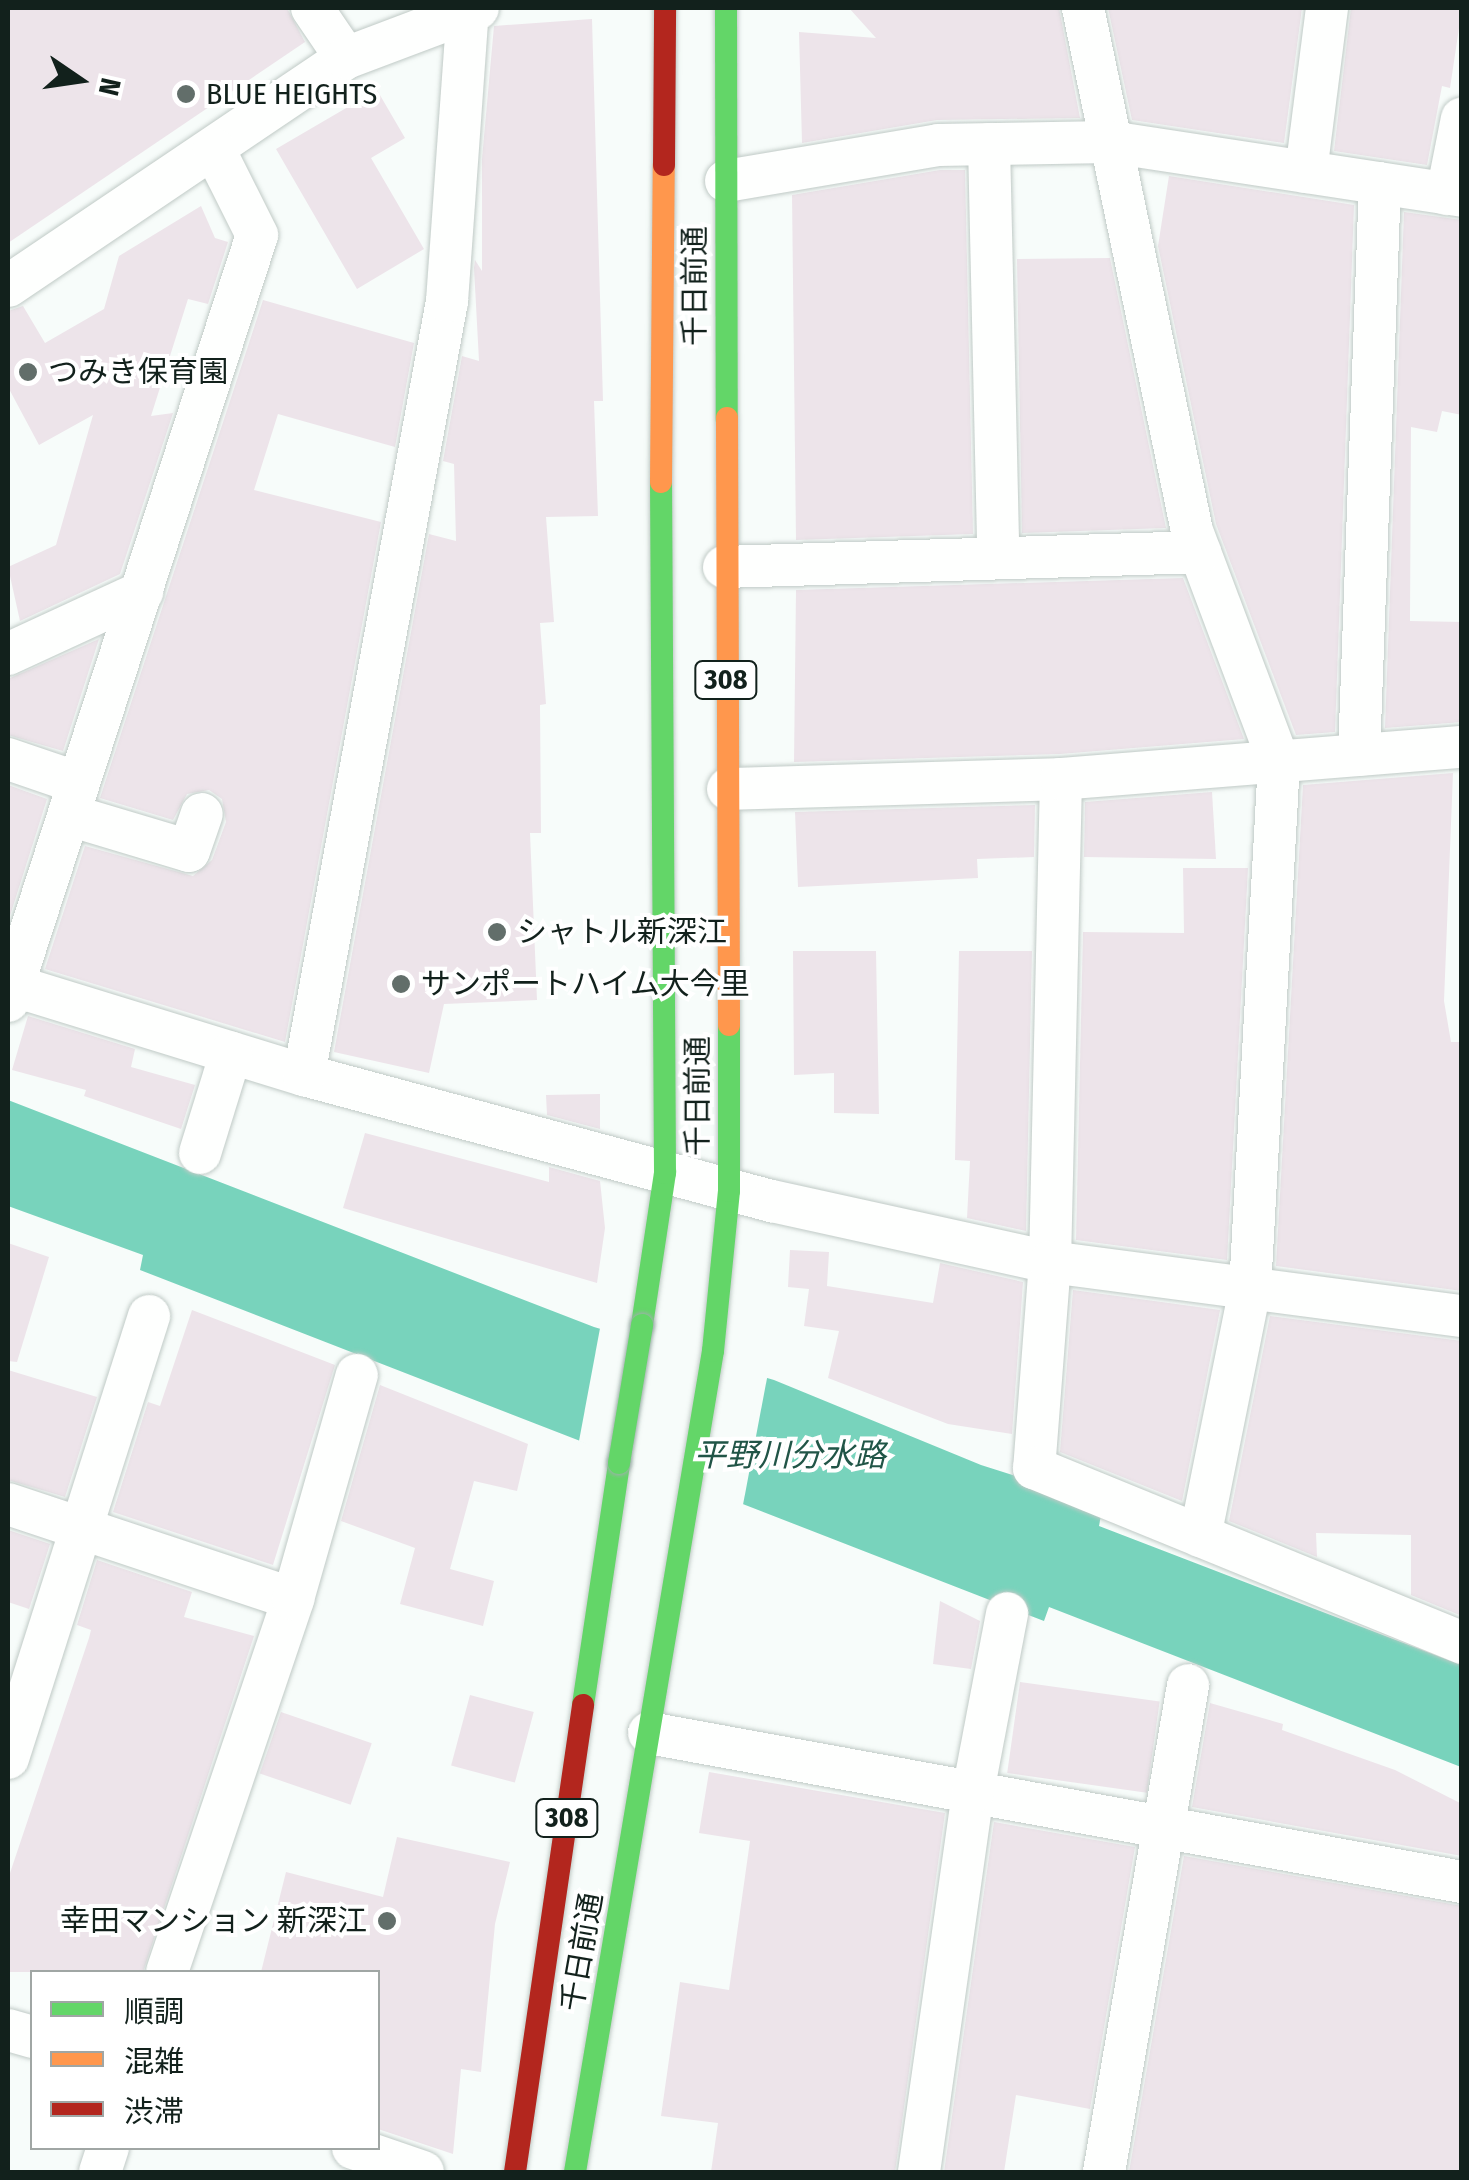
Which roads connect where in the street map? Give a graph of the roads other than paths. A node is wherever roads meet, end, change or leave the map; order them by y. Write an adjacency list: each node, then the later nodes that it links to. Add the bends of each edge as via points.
1 (312, 8): 7 (street)
2 (473, 8): 7 (street); 32 (street, via 447,301)
3 (666, 8): 34 (highway, 千日前通 / 308, via 659,735)
4 (726, 8): 13 (highway, 千日前通 / 308)
5 (1083, 8): 9 (street)
6 (1327, 8): 12 (street)
7 (346, 58): 11 (street)
8 (1462, 118): 15 (street)
9 (1110, 142): 10 (street); 12 (street); 17 (street)
10 (989, 144): 13 (street, via 938,145); 18 (street)
11 (214, 148): 16 (street); 20 (street, via 257,236)
12 (1306, 172): 14 (street)
13 (726, 181): 19 (highway, 千日前通 / 308)
14 (1380, 183): 15 (street); 23 (street)
15 (1454, 195)
16 (8, 286)
17 (1200, 552): 18 (street); 25 (street)
18 (998, 556): 19 (street)
19 (724, 567): 27 (highway, 千日前通 / 308)
20 (142, 592): 21 (street); 28 (street)
21 (8, 654)
22 (1462, 747): 23 (street)
23 (1359, 755): 25 (street)
24 (8, 759): 28 (street)
25 (1279, 762): 26 (street); 37 (street)
26 (1062, 780): 27 (street); 36 (street)
27 (728, 789): 35 (highway, 千日前通 / 308)
28 (74, 799): 29 (street, via 189,850); 30 (street)
29 (202, 814)
30 (9, 990): 31 (street)
31 (232, 1052): 32 (street); 33 (street)
32 (304, 1075): 34 (street)
33 (200, 1153)
34 (665, 1173): 35 (street); 56 (highway, 千日前通 / 308, bridge)
35 (729, 1191): 36 (street); 48 (highway, 千日前通 / 308, via 713,1351)
36 (1050, 1262): 37 (street); 43 (street, via 1034,1468)
37 (1250, 1288): 39 (street); 43 (street)
38 (149, 1316): 42 (street)
39 (1462, 1316)
40 (357, 1375): 44 (street)
41 (8, 1504): 42 (street)
42 (82, 1530): 44 (street); 49 (street)
43 (1200, 1536): 46 (street)
44 (293, 1599): 53 (street)
45 (1007, 1613): 50 (street)
46 (1462, 1643)
47 (1188, 1685): 51 (street)
48 (650, 1733): 50 (street); 57 (highway, 千日前通 / 308)
49 (8, 1758)
50 (973, 1792): 51 (street); 58 (street)
51 (1163, 1832): 52 (street); 59 (street)
52 (1462, 1882)
53 (168, 1970)
54 (359, 2150): 55 (street)
55 (423, 2172)
56 (515, 2172)
57 (575, 2172)
58 (920, 2172)
59 (1104, 2172)

